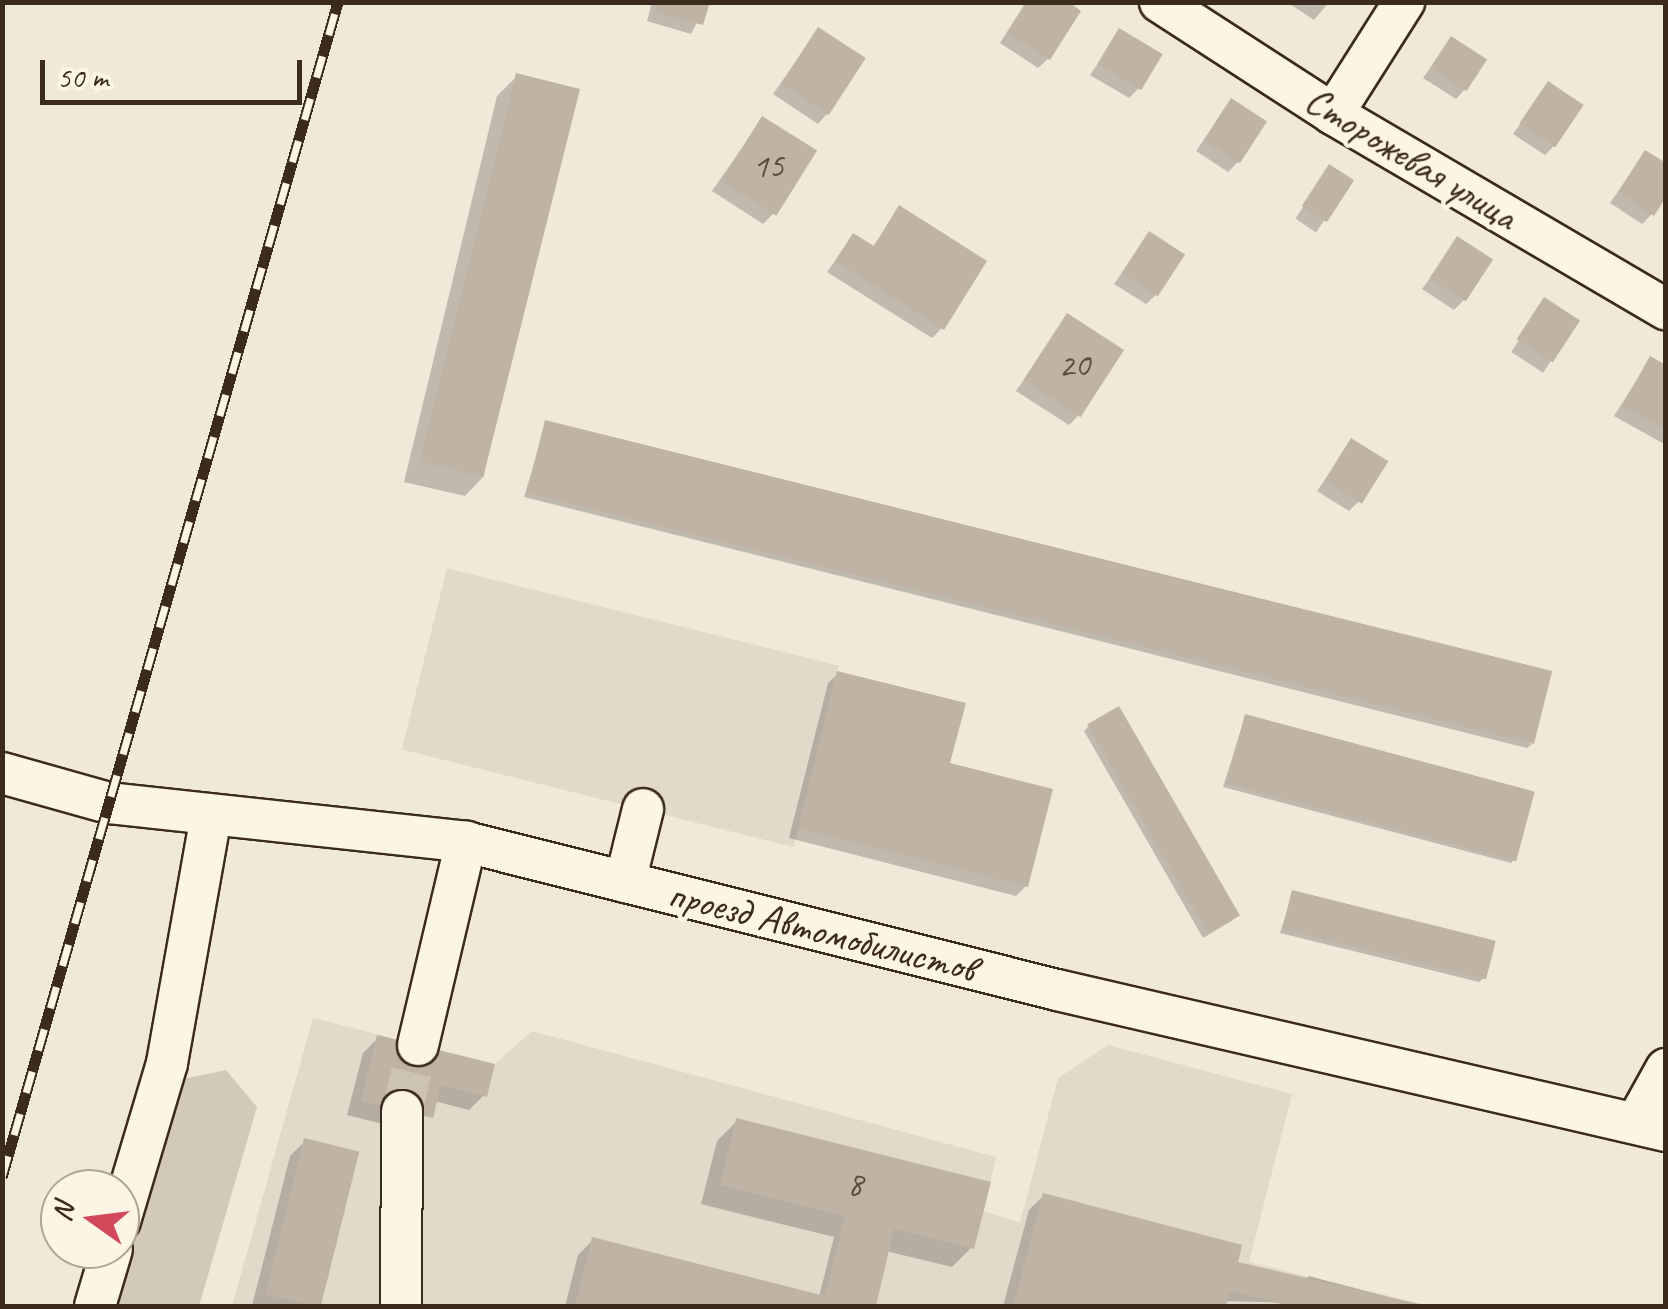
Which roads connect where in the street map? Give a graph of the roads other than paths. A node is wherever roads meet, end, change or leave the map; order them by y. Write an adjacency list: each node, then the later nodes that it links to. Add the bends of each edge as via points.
1 (1160, 2): 3 (street, Сторожевая улица)
2 (1404, 2): 3 (street)
3 (1333, 114): 4 (street, Сторожевая улица)
4 (1665, 307)
5 (2, 773): 7 (street, проезд Автомобилистов, via 109,803)
6 (643, 808): 9 (street)
7 (211, 814): 8 (street, проезд Автомобилистов); 14 (street, via 167,1063)
8 (466, 842): 9 (street, проезд Автомобилистов); 10 (street)
9 (625, 882): 13 (street, проезд Автомобилистов)
10 (418, 1045)
11 (1666, 1069): 13 (street)
12 (402, 1111): 17 (street)
13 (1650, 1127)
14 (135, 1169)
15 (106, 1269): 16 (street)
16 (94, 1306)
17 (401, 1306)

